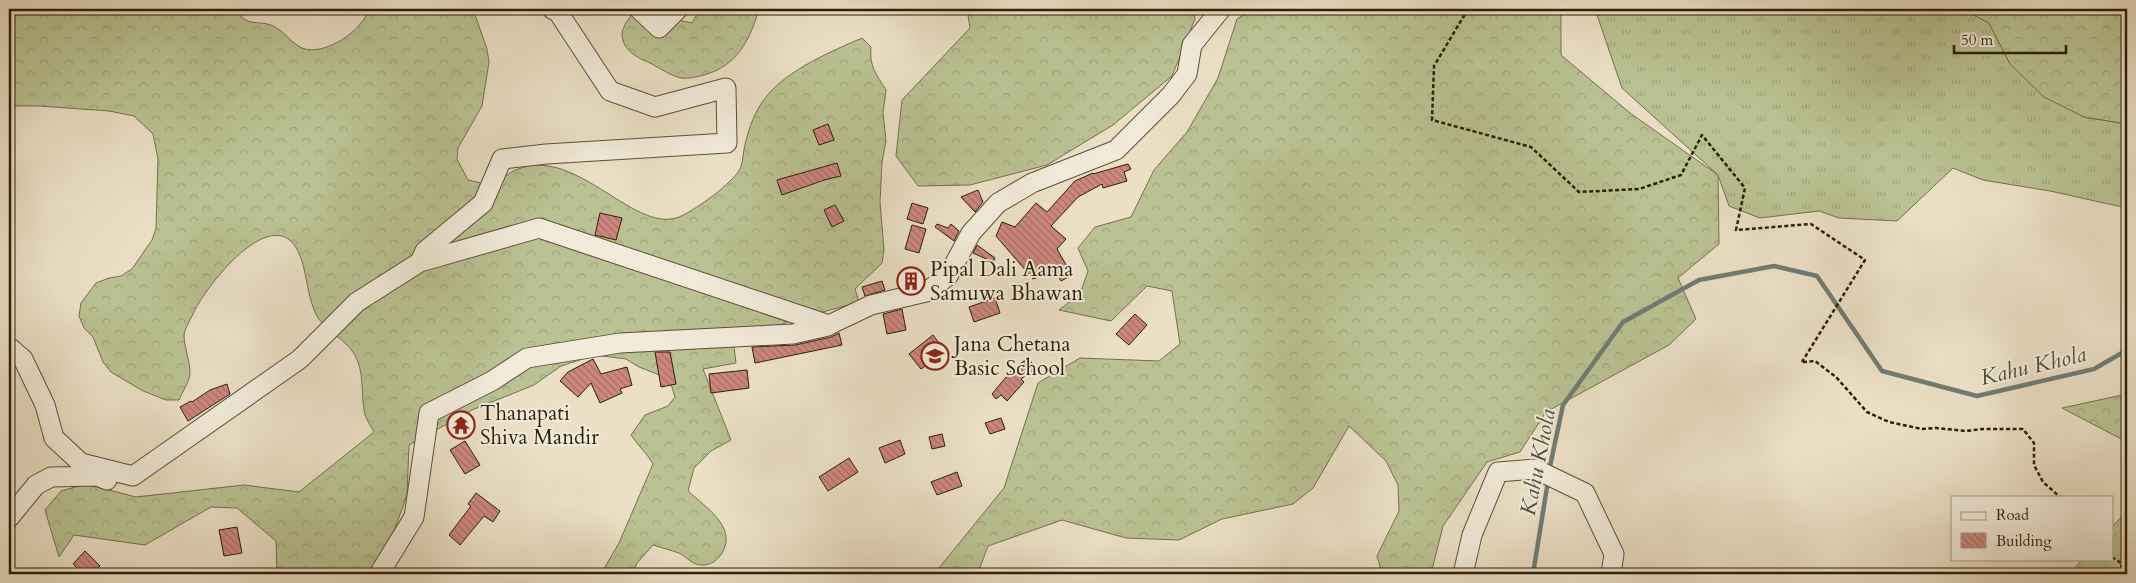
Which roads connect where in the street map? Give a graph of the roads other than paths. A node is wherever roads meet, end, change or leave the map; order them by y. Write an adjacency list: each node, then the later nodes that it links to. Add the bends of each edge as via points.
1 (552, 9): 5 (street, via 558,12 610,91 655,108 726,88 728,143 502,159 482,202 425,252)
2 (639, 9): 3 (street, via 659,28)
3 (678, 9)
4 (1221, 9): 6 (street, via 1192,45 1187,74 1116,150 1032,182 998,203 971,233 948,276 926,292 871,305)
5 (420, 262): 6 (street, via 539,228); 8 (street, via 357,302 300,360)
6 (829, 325): 10 (street, via 793,334 620,343 527,358 492,381 429,413 414,517)
7 (9, 347): 8 (street, via 23,359 45,405 54,438 81,463 133,476)
8 (148, 465): 9 (street, via 142,478 113,482 97,476 51,477 36,486)
9 (9, 518)
10 (379, 574)
11 (1463, 574): 12 (street, via 1472,535 1498,472 1535,469 1585,493 1614,554)
12 (1611, 574)

